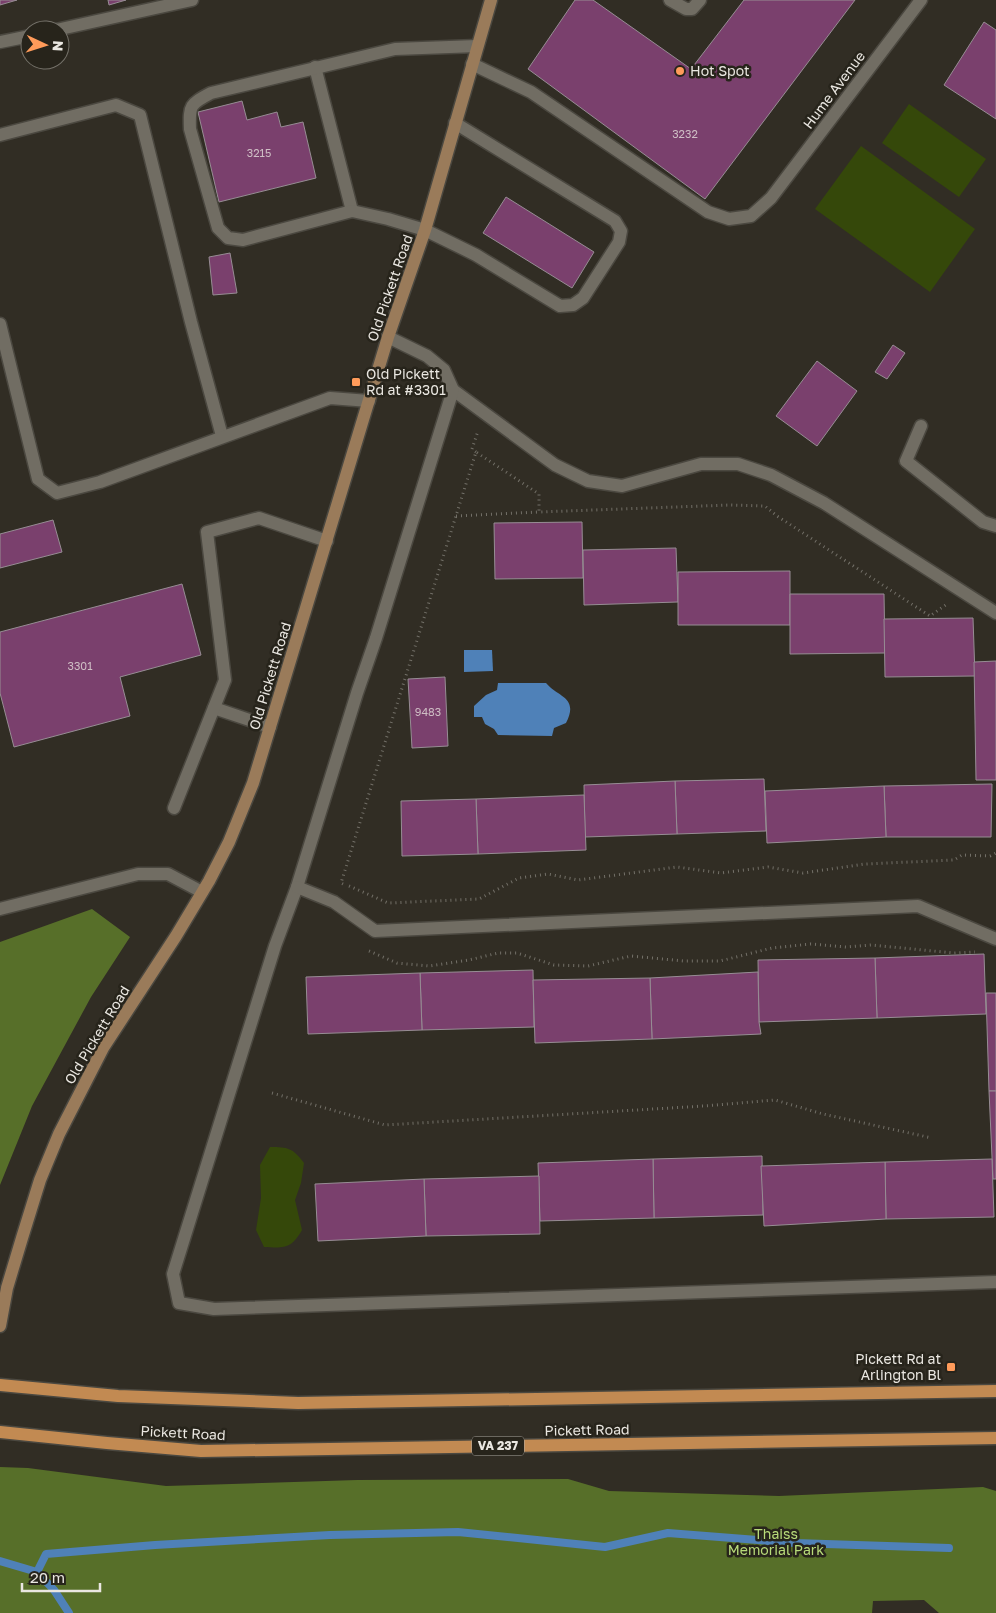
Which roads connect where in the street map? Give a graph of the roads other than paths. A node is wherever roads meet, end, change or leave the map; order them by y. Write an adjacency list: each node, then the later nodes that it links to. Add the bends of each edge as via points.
1 (192, 0): 6 (street)
2 (491, 0): 9 (street, Old Pickett Road)
3 (670, 0): 4 (street, via 686,9 692,9)
4 (700, 0)
5 (921, 0): 10 (street, Hume Avenue, via 771,198 752,216 729,219 708,212 531,92)
6 (70, 27)
7 (20, 38): 8 (street)
8 (0, 42)
9 (478, 46): 10 (street, Old Pickett Road); 11 (street, via 395,49)
10 (472, 64): 12 (street, Old Pickett Road)
11 (315, 67): 14 (street); 14 (street, via 211,93 194,102 190,128 218,228 228,238 243,240)
12 (455, 122): 15 (street, Old Pickett Road); 15 (street, via 615,220 621,231 619,242 582,298 573,305 560,306 476,255)
13 (0, 135): 21 (street, via 116,105 140,115)
14 (352, 211): 15 (street)
15 (425, 230): 17 (street, Old Pickett Road)
16 (0, 324): 21 (street, via 38,479 58,493 100,482)
17 (388, 337): 18 (street, via 426,356 444,370); 19 (street, Old Pickett Road)
18 (453, 390): 24 (street, via 555,465 588,481 622,486 701,464 738,464 771,475 824,504); 28 (street)
19 (369, 401): 21 (street, via 330,398); 23 (street, Old Pickett Road)
20 (922, 426): 22 (street, via 906,461 983,522)
21 (222, 436)
22 (996, 526)
23 (327, 541): 25 (street, via 259,518 207,532 225,680); 26 (street, Old Pickett Road)
24 (996, 613)
25 (214, 708): 26 (street); 27 (street)
26 (270, 727): 29 (street, Old Pickett Road, via 253,783 229,842)
27 (174, 808)
28 (297, 887): 31 (street, via 334,902 375,932 918,906); 32 (street, via 275,946 173,1274 179,1303 214,1309)
29 (202, 892): 30 (street, via 168,874 138,874); 33 (street, Old Pickett Road, via 104,1048 59,1134 22,1238)
30 (0, 909)
31 (996, 939)
32 (996, 1282)
33 (0, 1326)
34 (0, 1385): 35 (main road, via 118,1396 298,1403)
35 (996, 1391)
36 (0, 1432): 37 (main road, Pickett Road / VA 237, via 202,1450)
37 (996, 1438)

